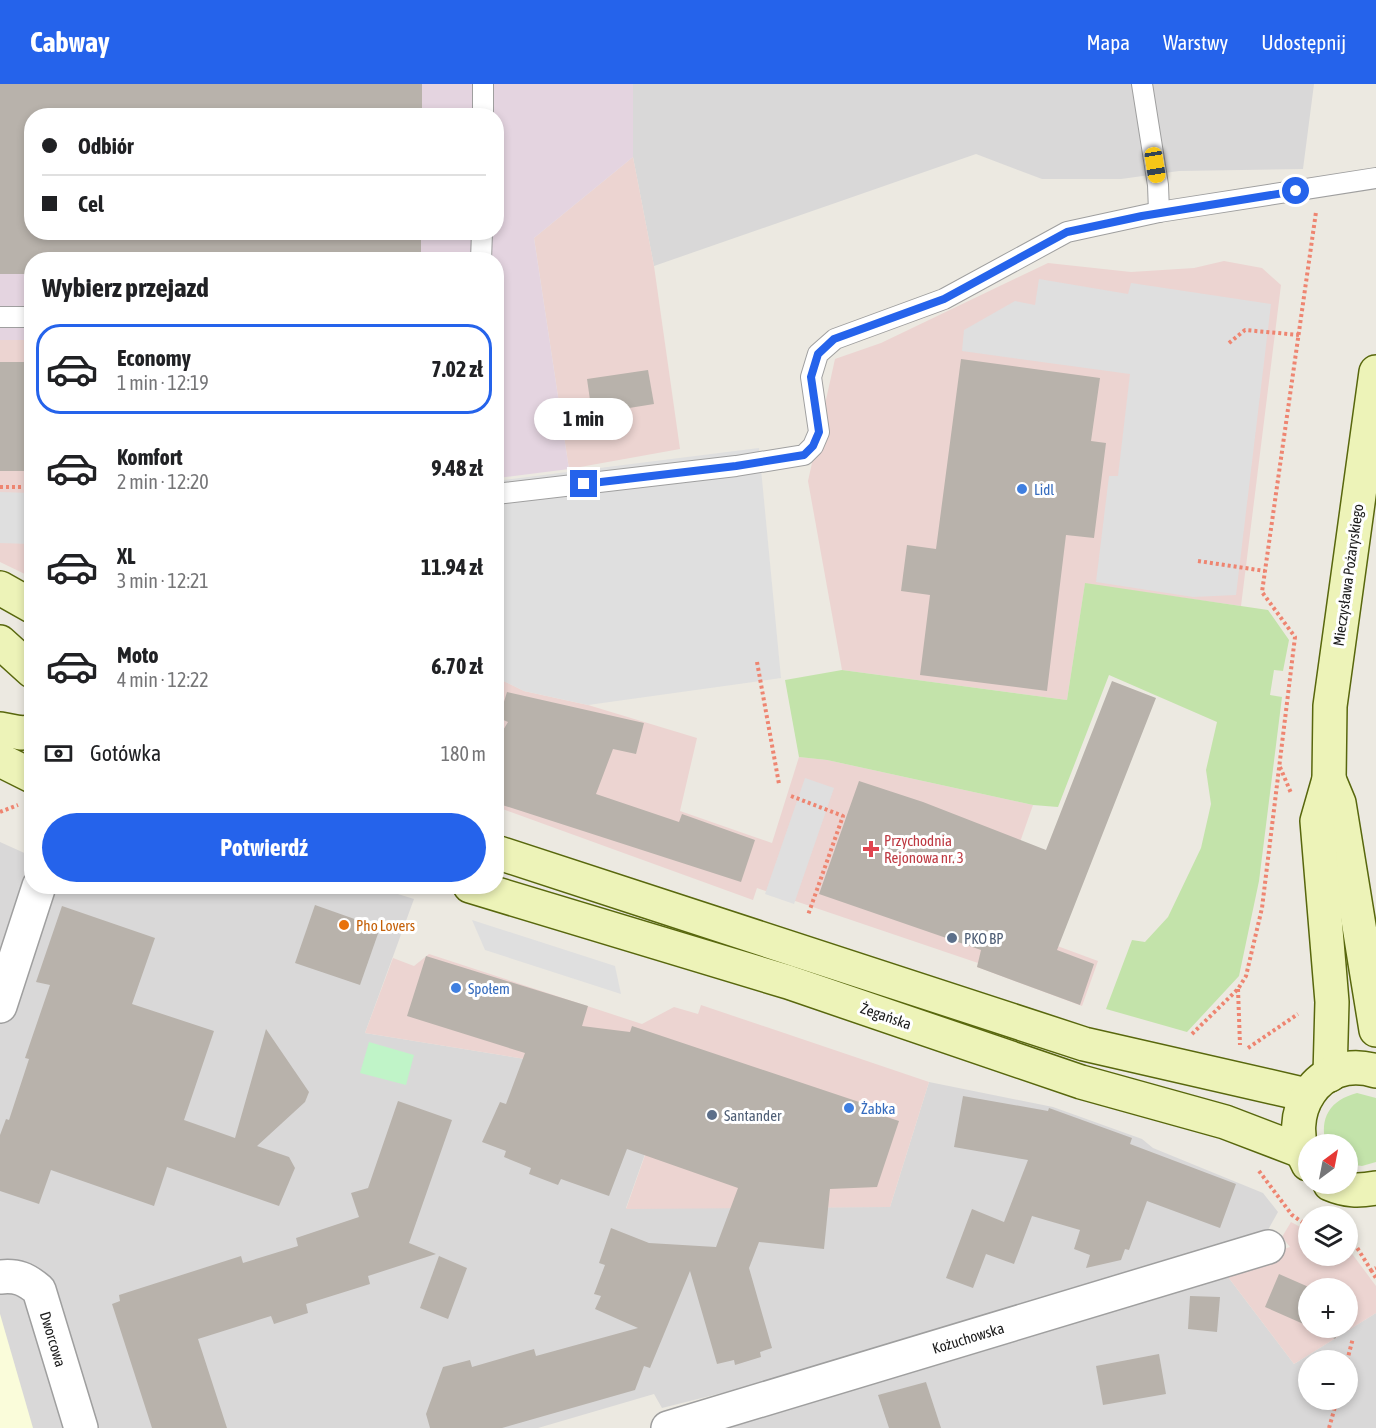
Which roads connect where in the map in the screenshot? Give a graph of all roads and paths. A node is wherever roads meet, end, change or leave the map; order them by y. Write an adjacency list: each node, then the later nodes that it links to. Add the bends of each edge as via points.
1 (483, 84): 3 (lane)
2 (1142, 84): 6 (lane)
3 (483, 108)
4 (1376, 178): 5 (lane)
5 (1319, 188): 6 (lane); 9 (path)
6 (1159, 212): 14 (lane, via 1067,232 944,299 834,339 818,354 811,377 819,432 804,455)
7 (0, 316): 8 (lane)
8 (24, 317)
9 (1299, 335): 10 (path, via 1245,330); 16 (path)
10 (1229, 343)
11 (1376, 372): 25 (street, Mieczysława Pożaryskiego, via 1330,706)
12 (0, 487): 13 (path)
13 (24, 487)
14 (504, 493)
15 (1198, 561): 16 (path)
16 (1265, 572): 35 (path, via 1262,592 1295,637 1262,908 1246,976)
17 (0, 588): 18 (street)
18 (24, 602)
19 (0, 642): 21 (street)
20 (757, 662): 26 (path)
21 (24, 664)
22 (0, 729): 23 (street)
23 (24, 733)
24 (0, 760): 27 (street)
25 (1329, 779): 36 (street, Mieczysława Pożaryskiego, via 1317,821); 38 (street, Mieczysława Pożaryskiego, via 1339,803)
26 (779, 784)
27 (24, 790)
28 (24, 792): 30 (path)
29 (791, 796): 34 (path, via 843,816)
30 (0, 812)
31 (504, 855): 41 (street, via 1084,1044)
32 (36, 894): 37 (street)
33 (496, 894): 43 (street, Żegańska, via 788,982 1081,1082 1225,1122)
34 (808, 915)
35 (1238, 989): 36 (path, via 1240,1053 1315,1003); 39 (path)
36 (1332, 1002): 41 (street, Mieczysława Pożaryskiego)
37 (0, 1006)
38 (1376, 1030)
39 (1186, 1040)
40 (1376, 1071): 41 (street, via 1358,1068)
41 (1318, 1085): 42 (street, Mieczysława Pożaryskiego, via 1297,1122)
42 (1299, 1134)
43 (1298, 1155)
44 (1257, 1169): 47 (path)
45 (1376, 1188): 46 (street)
46 (1358, 1191)
47 (1292, 1215): 48 (path); 49 (path)
48 (1298, 1219)
49 (1277, 1234): 58 (street, Kożuchowska)
50 (1358, 1249): 51 (path)
51 (1374, 1269): 53 (path)
52 (0, 1277): 57 (street, Dworcowa, via 26,1279 39,1290)
53 (1376, 1278)
54 (1353, 1338): 55 (path)
55 (1350, 1350)
56 (1334, 1410): 59 (path)
57 (81, 1428)
58 (668, 1428)
59 (1329, 1428)

